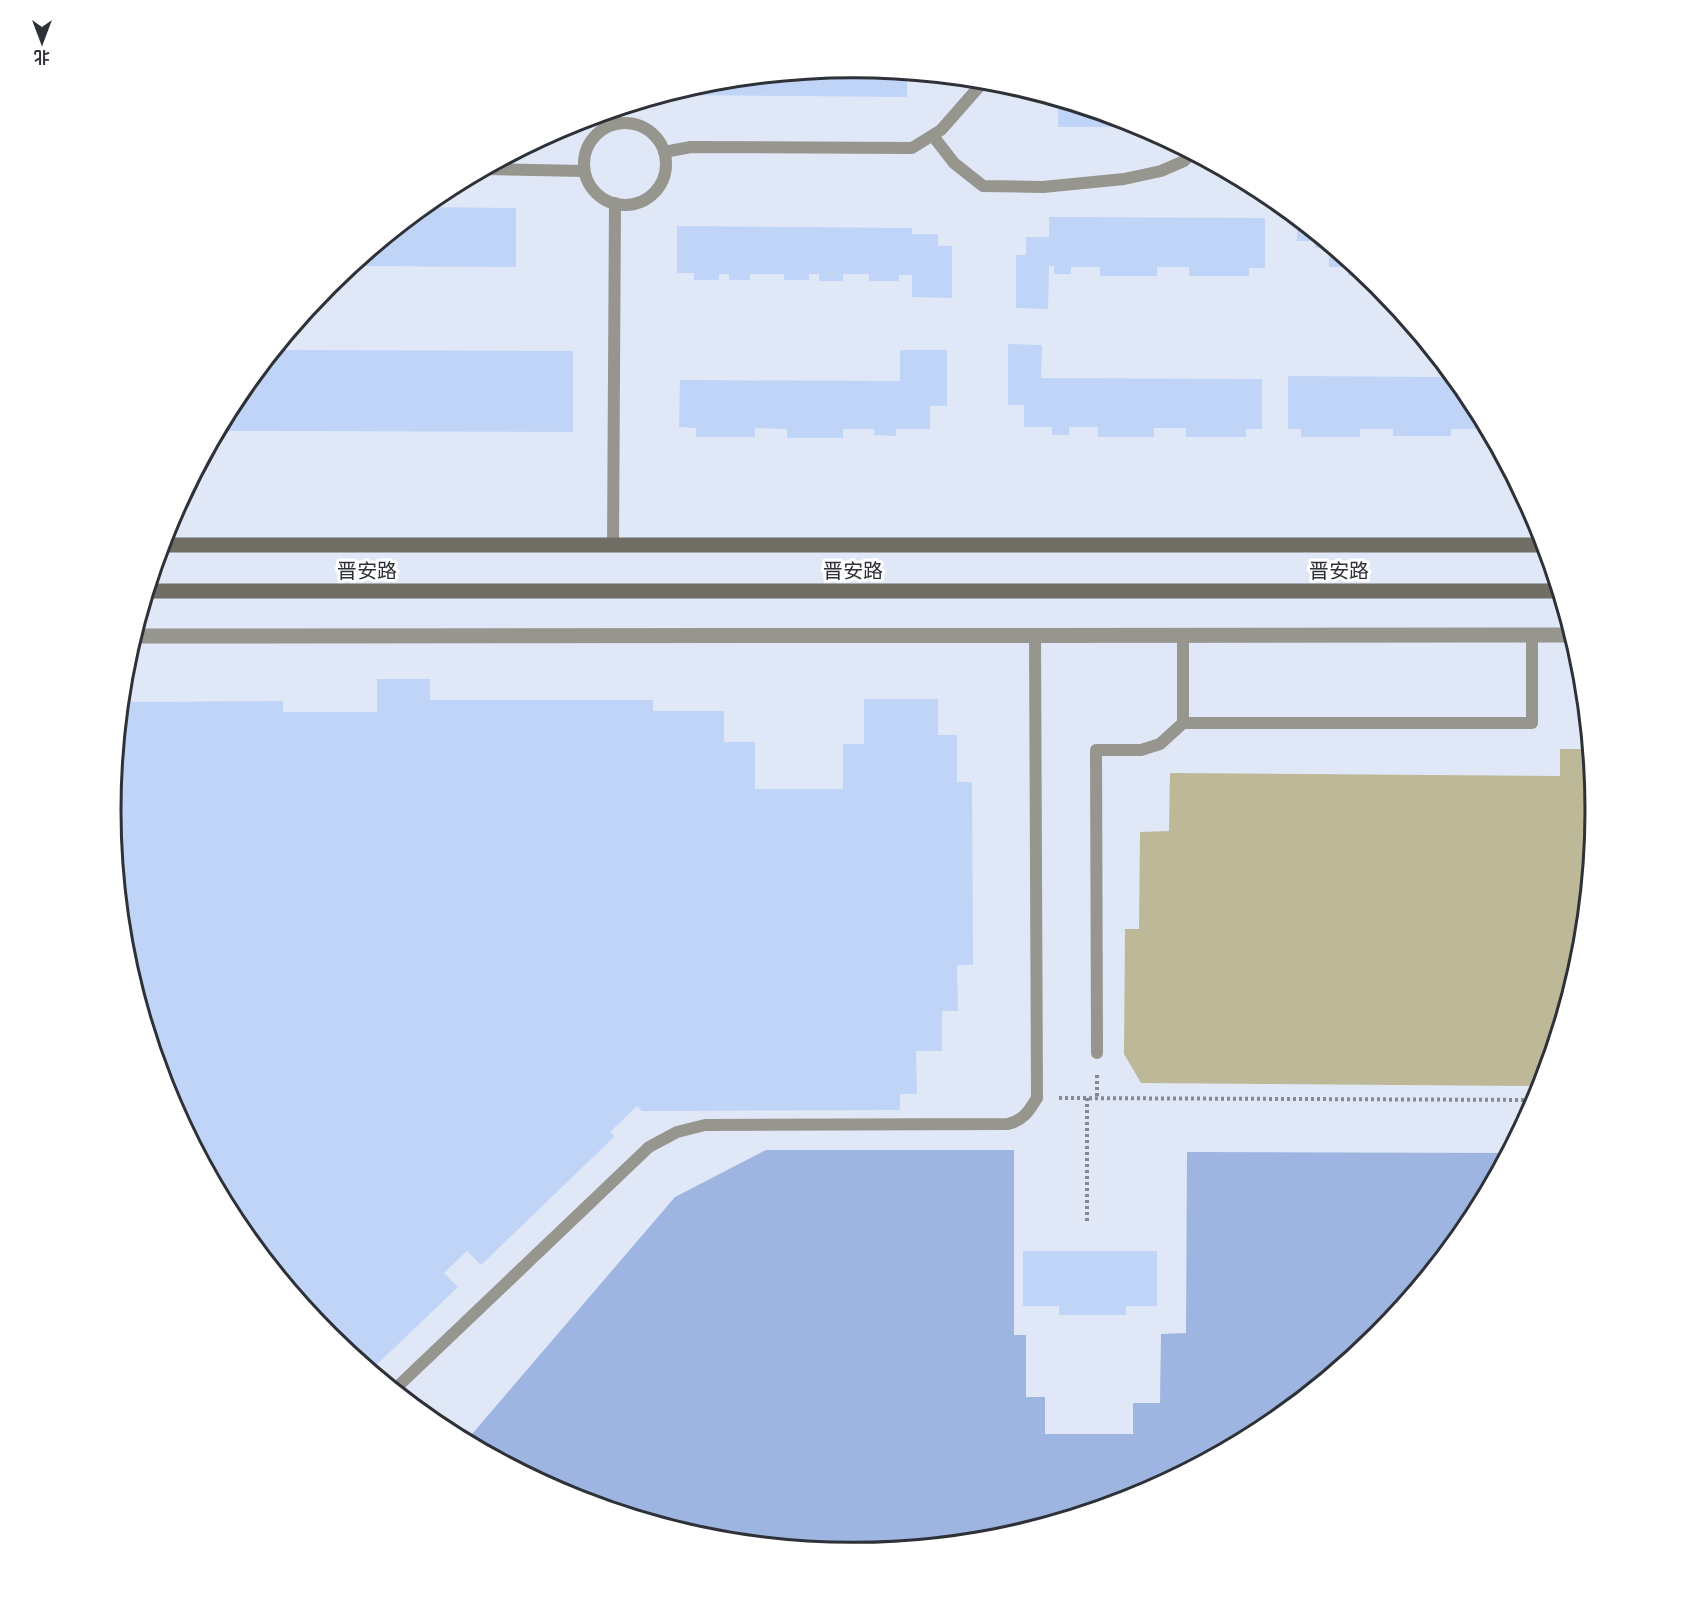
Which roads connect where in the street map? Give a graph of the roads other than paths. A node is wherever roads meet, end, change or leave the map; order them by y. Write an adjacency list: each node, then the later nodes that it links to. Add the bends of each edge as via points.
1 (978, 89): 4 (lane)
2 (615, 118): 3 (lane)
3 (615, 124): 5 (lane, via 634,124 648,130); 8 (lane, via 595,136 584,159)
4 (933, 136): 5 (lane, via 912,148 691,147); 6 (lane, via 954,163 983,186 1043,187 1124,179 1161,171)
5 (664, 152): 9 (lane, via 663,181 654,194 640,202)
6 (1187, 158)
7 (498, 170): 8 (lane)
8 (584, 171): 9 (lane, via 596,194)
9 (615, 203): 12 (lane)
10 (171, 545): 12 (main road, 晋安路)
11 (1535, 545): 12 (main road, 晋安路)
12 (613, 546)
13 (155, 591): 14 (main road, 晋安路)
14 (1551, 591)
15 (1035, 635): 16 (street); 19 (street); 22 (lane, via 1037,1098 1028,1113 1008,1124 705,1125 677,1132 649,1147)
16 (1183, 635): 17 (street); 20 (lane)
17 (1532, 635): 18 (street); 20 (lane, via 1532,723)
18 (1563, 635)
19 (142, 636)
20 (1183, 723): 21 (lane, via 1160,744 1141,750 1096,750)
21 (1097, 1053)
22 (400, 1385)

